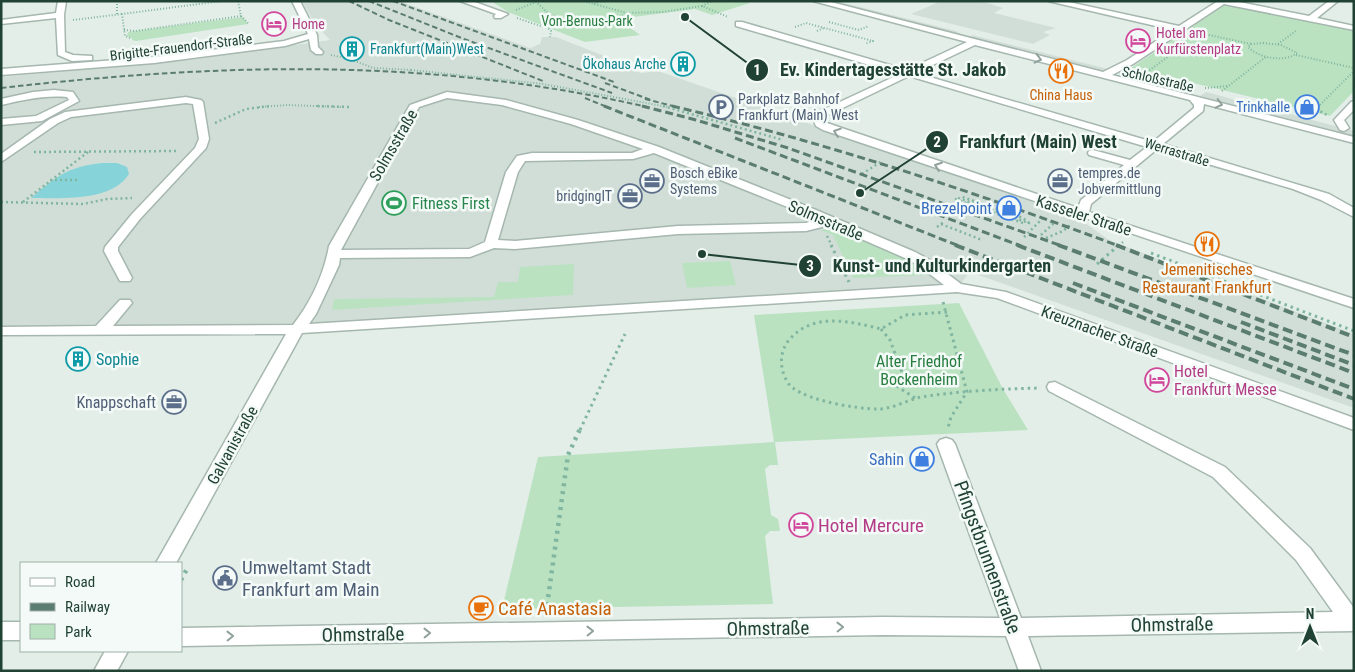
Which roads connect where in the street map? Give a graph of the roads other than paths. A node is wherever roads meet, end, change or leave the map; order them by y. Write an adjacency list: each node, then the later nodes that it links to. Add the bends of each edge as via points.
1 (62, 1): 10 (street)
2 (296, 1): 16 (street)
3 (464, 1): 9 (street)
4 (817, 1): 18 (street, Schloßstraße)
5 (840, 1): 17 (street, Schloßstraße)
6 (1052, 1): 15 (street)
7 (1222, 1): 11 (street); 15 (street)
8 (1334, 1): 11 (street)
9 (504, 14)
10 (60, 18): 12 (street); 16 (street, Brigitte-Frauendorf-Straße, via 61,53 72,58 144,54)
11 (1311, 19): 14 (street)
12 (1, 22)
13 (739, 24): 22 (street, Werrastraße)
14 (1354, 28)
15 (1180, 29): 20 (street)
16 (311, 31): 19 (street, via 314,48); 21 (street, via 285,43 154,60)
17 (961, 31): 18 (street, Schloßstraße); 20 (street, Schloßstraße)
18 (970, 44): 22 (street); 23 (street, Schloßstraße, one-way to 23)
19 (319, 52)
20 (1114, 69): 23 (street); 24 (street, Schloßstraße)
21 (1, 72)
22 (907, 73): 32 (street, Werrastraße); 37 (street, Kasseler Straße, one-way to 22, via 820,124 820,114)
23 (1104, 75): 24 (street, Schloßstraße)
24 (1205, 91): 30 (street, Schloßstraße); 31 (street, Schloßstraße, one-way to 31); 32 (street, via 1199,109)
25 (1, 102): 27 (street, via 54,93 70,94 74,101 45,117)
26 (1354, 104): 30 (street, via 1339,120)
27 (29, 121): 28 (street); 29 (street)
28 (54, 121): 35 (street); 42 (street, via 81,112 198,102 204,139 198,150 112,247)
29 (1, 122)
30 (1349, 129)
31 (1354, 140)
32 (1156, 146): 36 (street); 38 (street, Werrastraße, via 1302,189)
33 (655, 149): 39 (street, Solmsstraße); 40 (street, via 633,156 521,158 512,172); 41 (street, Solmsstraße, via 524,108 455,95 428,97 415,105 339,238)
34 (1093, 153): 36 (street)
35 (6, 154)
36 (1131, 164): 37 (street, via 1085,203)
37 (1083, 213): 45 (street, Kasseler Straße, via 1117,233 1302,295 1330,297)
38 (1354, 213)
39 (825, 219): 40 (street, via 806,226 678,230 515,245); 43 (street, Solmsstraße, via 923,262)
40 (491, 244): 41 (street, via 470,253)
41 (334, 254): 46 (street, Solmsstraße, via 332,265)
42 (125, 278)
43 (953, 294): 46 (street); 50 (street, Kreuznacher Straße, via 979,290 1001,295)
44 (125, 303): 48 (street)
45 (1354, 304)
46 (300, 329): 48 (street); 52 (street, Galvanistraße, via 290,340)
47 (1, 331): 48 (street)
48 (100, 331)
49 (1055, 387): 53 (street, via 1219,472 1303,554)
50 (1354, 424)
51 (946, 439): 54 (street, Pfingstbrunnenstraße)
52 (167, 562)
53 (1353, 622): 54 (street, Ohmstraße)
54 (1014, 627): 57 (street, Ohmstraße, one-way to 54, via 883,626); 60 (street, Pfingstbrunnenstraße)
55 (1, 631): 56 (street)
56 (20, 631)
57 (182, 637)
58 (116, 652): 59 (street)
59 (105, 671)
60 (1030, 671)

